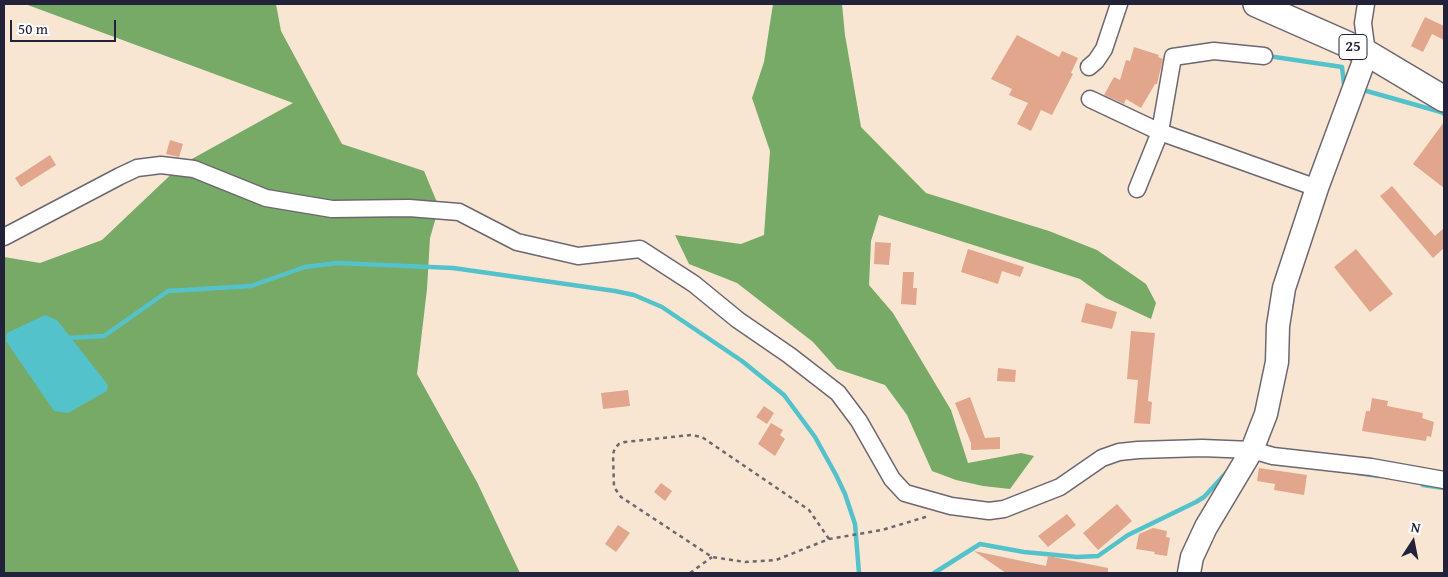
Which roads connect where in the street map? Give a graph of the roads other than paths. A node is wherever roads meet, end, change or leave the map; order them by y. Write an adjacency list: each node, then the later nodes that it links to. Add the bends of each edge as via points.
1 (1119, 4): 6 (street, via 1104,49)
2 (1256, 4): 4 (main road, 25)
3 (1366, 4): 4 (street)
4 (1366, 53): 8 (main road, 25); 10 (street)
5 (1264, 56): 9 (street, via 1214,51 1173,57)
6 (1089, 67)
7 (1090, 99): 9 (street)
8 (1444, 99)
9 (1160, 132): 10 (street); 11 (street)
10 (1317, 188): 13 (street, via 1284,288 1276,362 1266,414)
11 (1137, 189)
12 (4, 237): 13 (street, via 137,168 161,165 194,169 266,198 332,208 460,212 517,242 578,256 640,249 694,284 838,393 859,421 892,479 905,493 951,506 989,510 1018,505 1060,487 1102,458 1119,452 1202,448)
13 (1252, 450): 14 (street, via 1273,456); 15 (street, via 1206,527 1192,557)
14 (1444, 480)
15 (1189, 573)

